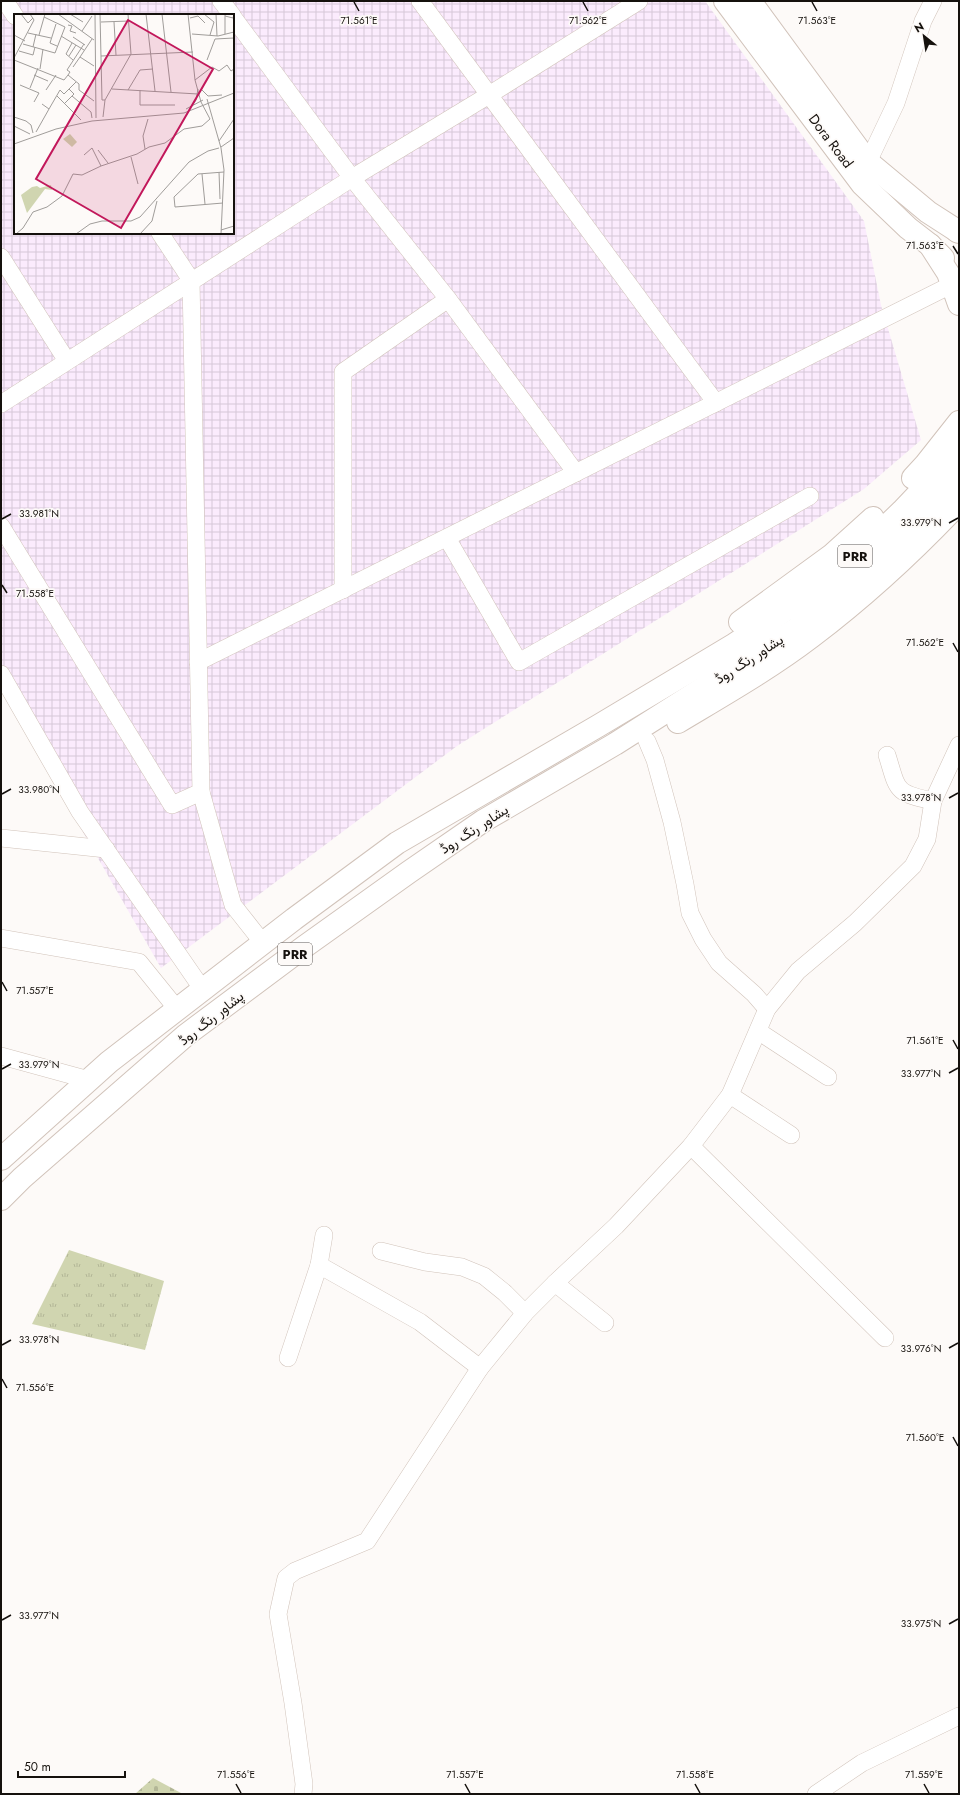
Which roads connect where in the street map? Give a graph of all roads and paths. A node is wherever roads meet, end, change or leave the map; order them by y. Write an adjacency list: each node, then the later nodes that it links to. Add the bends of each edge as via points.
1 (221, 1): 7 (street)
2 (420, 1): 9 (street)
3 (639, 1): 9 (street)
4 (725, 1): 12 (main road, Dora Road)
5 (750, 1): 10 (main road)
6 (932, 1): 10 (street, via 896,103)
7 (231, 14)
8 (234, 19): 11 (street)
9 (489, 96): 11 (street); 20 (street)
10 (868, 162): 12 (street); 13 (main road, via 928,212)
11 (352, 178): 16 (street); 18 (street)
12 (862, 184): 17 (main road, Dora Road, via 908,228 930,245)
13 (958, 231)
14 (161, 234): 16 (street)
15 (1, 257): 19 (street)
16 (191, 280): 19 (street); 31 (street)
17 (956, 282): 20 (street)
18 (448, 298): 24 (street); 30 (street, via 343,372)
19 (67, 361): 21 (street)
20 (716, 403): 24 (street)
21 (1, 404)
22 (959, 422): 33 (main road, via 926,465 885,508 832,555 737,624 660,671 620,700)
23 (959, 450): 33 (main road, پشاور رنگ روڈ / PRR, via 902,511 853,558 796,603 735,644)
24 (576, 473): 29 (street)
25 (959, 479): 35 (main road, پشاور رنگ روڈ / PRR, via 925,518 844,591 796,629)
26 (810, 496): 29 (street, via 519,662)
27 (959, 503): 34 (main road, via 914,550 810,638 751,678)
28 (1, 526): 38 (street, via 172,805)
29 (447, 538): 30 (street)
30 (343, 590): 31 (street)
31 (198, 662): 38 (street)
32 (1, 674): 41 (street, via 80,812)
33 (598, 726): 43 (main road, پشاور رنگ روڈ / PRR, via 397,843)
34 (647, 741): 35 (main road); 45 (street, via 655,760 672,822 690,913 719,963)
35 (614, 744): 55 (main road, پشاور رنگ روڈ / PRR, via 483,820 304,947 186,1035)
36 (959, 745): 39 (street)
37 (887, 755): 39 (street, via 895,784 901,790)
38 (201, 792): 43 (street, via 233,904)
39 (933, 801): 45 (street, via 927,840 913,866 855,922 798,970)
40 (1, 838): 41 (street)
41 (106, 849): 44 (street)
42 (1, 938): 46 (street, via 139,962)
43 (264, 943): 44 (main road, پشاور رنگ روڈ / PRR)
44 (203, 990): 46 (main road, پشاور رنگ روڈ / PRR)
45 (767, 1009): 47 (street)
46 (178, 1010): 50 (main road, پشاور رنگ روڈ / PRR)
47 (758, 1031): 49 (street); 51 (street)
48 (1, 1056): 50 (street)
49 (828, 1077)
50 (89, 1080): 54 (main road, پشاور رنگ روڈ / PRR)
51 (730, 1095): 52 (street); 53 (street)
52 (791, 1135)
53 (691, 1146): 59 (street, via 616,1226); 62 (street)
54 (1, 1159)
55 (1, 1199)
56 (324, 1236): 58 (street)
57 (381, 1251): 60 (street, via 425,1262 462,1267 484,1276)
58 (319, 1265): 63 (street); 64 (street, via 420,1322)
59 (555, 1283): 60 (street); 61 (street)
60 (525, 1313): 64 (street)
61 (604, 1323)
62 (884, 1338)
63 (288, 1358)
64 (480, 1368): 66 (street, via 367,1541 295,1571 286,1578 278,1614 293,1703 304,1784)
65 (959, 1716): 67 (street, via 862,1763)
66 (303, 1794)
67 (816, 1794)

